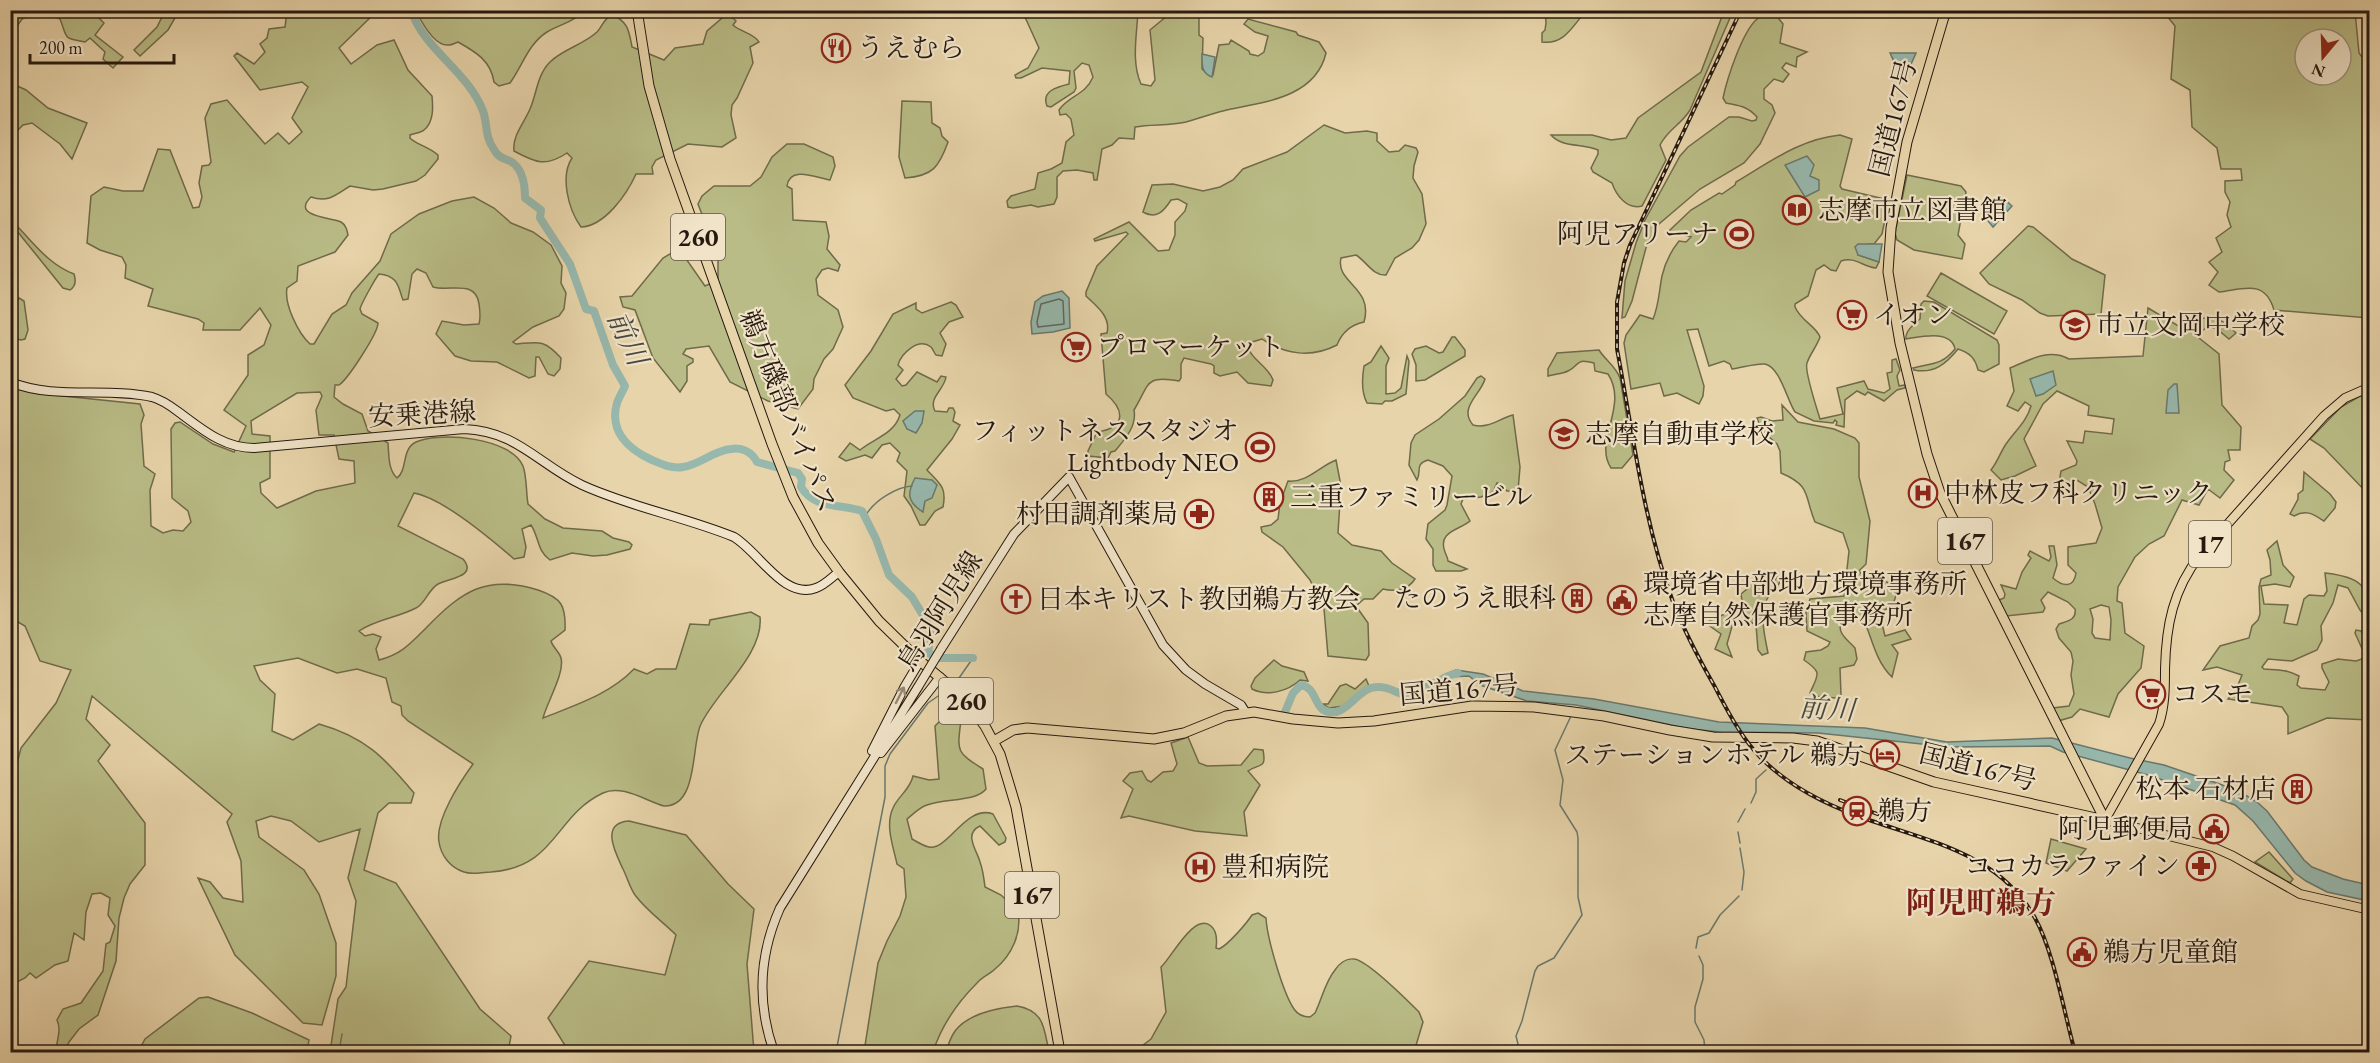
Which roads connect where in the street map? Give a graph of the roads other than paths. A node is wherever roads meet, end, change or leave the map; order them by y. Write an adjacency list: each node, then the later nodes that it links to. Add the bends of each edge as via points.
1 (637, 10): 5 (highway, 鵜方磯部バイパス / 260, via 649,86 670,159 783,473 809,527)
2 (1947, 10): 11 (highway, 国道167号 / 167, via 1907,142 1891,228 1889,287 1934,476)
3 (10, 382): 5 (main road, 安乗港線, via 34,389 153,398 218,439 247,448 435,431 489,431 520,445 582,484 734,537 784,584 795,589 815,589)
4 (2370, 387): 11 (main road, 17, via 2345,398 2324,416 2183,578 2167,628 2164,710)
5 (839, 572): 6 (highway, 鵜方磯部バイパス / 260, via 879,621)
6 (920, 661): 7 (highway, 鵜方磯部バイパス / 260); 10 (main road, one-way to 6)
7 (940, 677): 9 (highway, 鵜方磯部バイパス / 260, via 975,711); 10 (main road)
8 (1246, 713): 9 (highway, 国道167号, via 1154,739 1027,728 1013,730); 10 (main road, 鳥羽阿児線, bridge, via 1241,705 1194,677 1163,645 1069,477 1014,534); 11 (highway, 国道167号, via 1338,723 1472,706 1534,707 1713,737 1793,738 1817,741 1934,782)
9 (994, 741): 14 (highway, 鵜方磯部バイパス / 167, via 1016,807)
10 (856, 785): 13 (main road, 鳥羽阿児線, via 780,908 768,942 762,982 764,1019)
11 (2105, 820): 12 (main road, via 2213,847 2300,894)
12 (2370, 910)
13 (774, 1053)
14 (1060, 1053)

